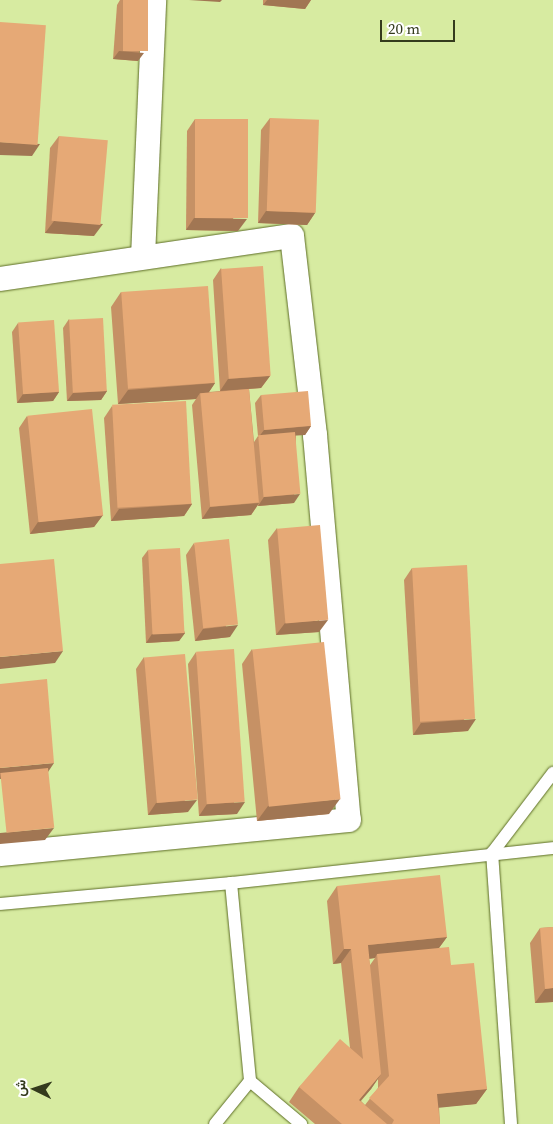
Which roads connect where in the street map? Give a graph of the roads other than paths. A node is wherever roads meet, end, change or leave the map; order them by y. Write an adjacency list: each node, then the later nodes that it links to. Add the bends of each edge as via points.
1 (154, 0): 2 (street)
2 (143, 257): 3 (street); 7 (street, via 292,236 315,435 349,820)
3 (0, 279)
4 (553, 773): 6 (lane)
5 (553, 848): 6 (lane)
6 (492, 853): 8 (lane); 13 (lane)
7 (0, 854)
8 (230, 882): 9 (lane); 10 (lane)
9 (0, 904)
10 (250, 1080): 11 (lane); 12 (lane)
11 (215, 1124)
12 (302, 1124)
13 (511, 1124)

